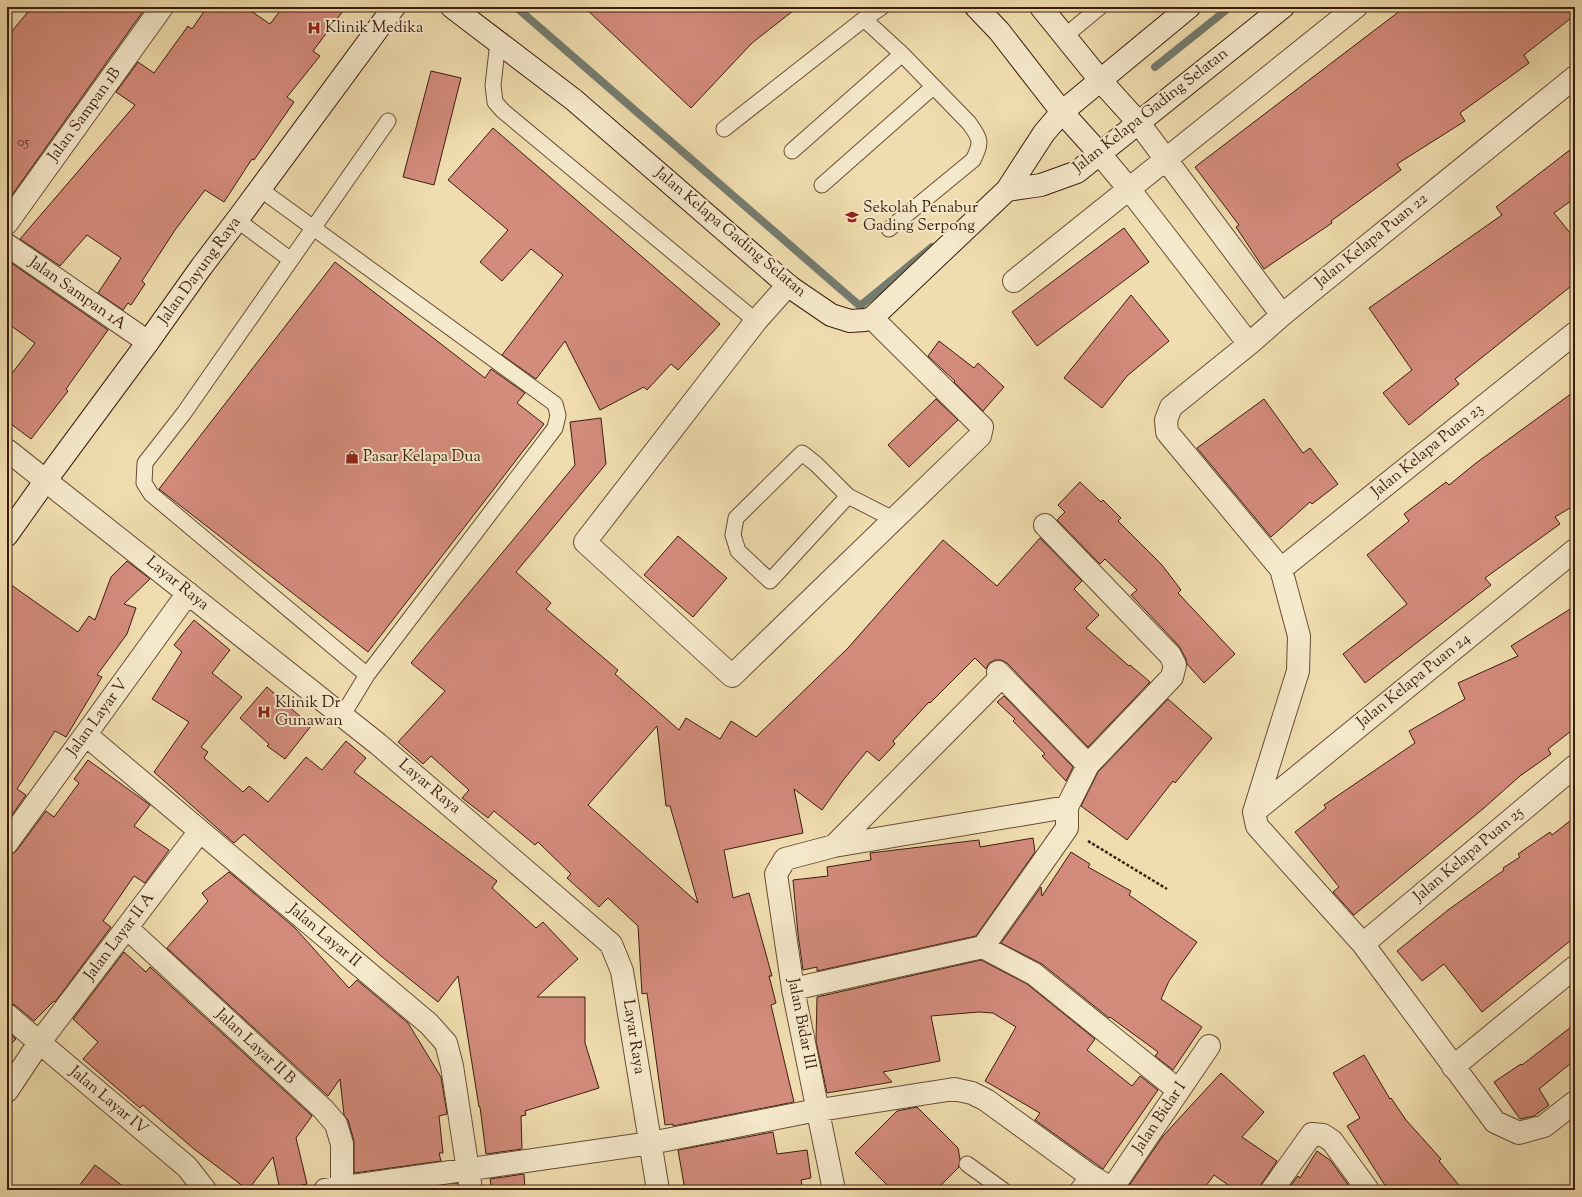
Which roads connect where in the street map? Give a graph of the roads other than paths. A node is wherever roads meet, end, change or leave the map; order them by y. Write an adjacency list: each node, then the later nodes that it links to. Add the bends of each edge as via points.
1 (162, 7): 30 (street, Jalan Sampan 1B)
2 (394, 7): 26 (street, Jalan Dayung Raya)
3 (452, 7): 13 (street, Jalan Kelapa Gading Selatan)
4 (882, 7): 11 (lane)
5 (976, 7): 18 (street)
6 (1041, 7): 12 (street)
7 (1100, 7): 12 (lane)
8 (1189, 7): 16 (street)
9 (1283, 7): 20 (street, Jalan Kelapa Gading Selatan)
10 (1356, 7): 24 (street)
11 (864, 19): 14 (lane); 21 (lane)
12 (1065, 36): 16 (street)
13 (498, 42): 36 (street, Jalan Kelapa Gading Selatan, via 574,100); 39 (lane, via 493,85 495,102)
14 (902, 54): 17 (lane); 22 (lane)
15 (1575, 77): 37 (street, Jalan Kelapa Puan 22)
16 (1100, 80): 18 (street); 20 (street)
17 (933, 87): 25 (lane); 32 (lane, via 969,123 977,134 979,147 973,160)
18 (1062, 112): 23 (street); 28 (street, via 1044,132)
19 (388, 121): 31 (lane)
20 (1138, 122): 23 (street, Jalan Kelapa Gading Selatan); 24 (street)
21 (724, 129)
22 (792, 151)
23 (1099, 154): 27 (street); 28 (street, Jalan Kelapa Gading Selatan, via 1077,172 1041,185)
24 (1166, 160): 27 (street); 37 (street)
25 (822, 185)
26 (260, 189): 29 (street, Jalan Dayung Raya); 31 (lane)
27 (1129, 189): 35 (street); 42 (street)
28 (1007, 190): 38 (street)
29 (238, 220): 34 (lane); 41 (street, Jalan Dayung Raya)
30 (7, 223)
31 (314, 228): 34 (lane); 52 (lane, via 555,404 558,415 555,428)
32 (889, 229)
33 (7, 245): 41 (street, Jalan Sampan 1A)
34 (291, 260): 52 (lane, via 184,413 145,463 144,483 152,494)
35 (1014, 281)
36 (788, 284): 38 (street, Jalan Kelapa Gading Selatan, via 831,315 850,321); 39 (street)
37 (1282, 315): 42 (street, Jalan Kelapa Puan 22)
38 (872, 318): 46 (street, via 982,427 980,436)
39 (756, 321): 46 (street, via 585,542 732,676)
40 (1575, 333): 50 (street, Jalan Kelapa Puan 23)
41 (148, 342): 44 (street, Jalan Dayung Raya)
42 (1248, 344): 50 (street, Jalan Kelapa Puan 22, via 1171,407 1166,420 1167,432)
43 (7, 450): 44 (street, Layar Raya)
44 (46, 480): 48 (street, Jalan Dayung Raya); 51 (street, Layar Raya)
45 (848, 496): 45 (lane, via 770,582 738,551 733,535 736,518 802,453); 46 (lane)
46 (893, 519)
47 (1045, 525): 55 (street, via 1170,655 1175,665 1172,677)
48 (7, 535)
49 (1575, 550): 57 (street, Jalan Kelapa Puan 24)
50 (1281, 569): 57 (street, via 1299,636 1298,671)
51 (188, 593): 53 (street, Layar Raya); 54 (street, Jalan Layar V)
52 (367, 675): 53 (lane)
53 (342, 716): 75 (street, Layar Raya, via 611,944 622,971)
54 (86, 734): 59 (street, Jalan Layar II); 60 (street, Jalan Layar V)
55 (1088, 765): 58 (street); 61 (street, via 1000,674)
56 (1575, 766): 63 (street, Jalan Kelapa Puan 25)
57 (1254, 812): 63 (street, via 1257,826)
58 (1067, 817): 61 (street); 64 (street)
59 (200, 831): 62 (street, Jalan Layar II A); 77 (street, Jalan Layar II, via 429,1024 446,1043 452,1066)
60 (7, 843)
61 (834, 846): 66 (street, Jalan Bidar III, via 785,859 776,874)
62 (127, 928): 68 (street, Jalan Layar II A); 79 (street, Jalan Layar II B, via 323,1109 336,1124 342,1144)
63 (1363, 944): 70 (street)
64 (983, 947): 66 (street); 71 (street, via 1034,974)
65 (1575, 967): 70 (street)
66 (793, 989): 74 (street, Jalan Bidar III)
67 (7, 1015): 68 (street, Jalan Layar IV)
68 (39, 1043): 72 (street, Jalan Layar II A); 80 (street, Jalan Layar IV, via 187,1167)
69 (1209, 1046): 71 (street, Jalan Bidar I)
70 (1454, 1066): 73 (street, via 1495,1122 1520,1133 1544,1126)
71 (1178, 1090): 84 (street, Jalan Bidar I)
72 (7, 1091)
73 (1575, 1102)
74 (819, 1110): 75 (street); 78 (street, via 954,1089 972,1093 986,1100); 82 (street, Jalan Bidar III)
75 (651, 1143): 77 (street); 81 (street, Layar Raya)
76 (967, 1164): 83 (lane)
77 (469, 1180): 79 (street)
78 (1083, 1182): 84 (street)
79 (336, 1189)
80 (204, 1190)
81 (658, 1190)
82 (834, 1190)
83 (1003, 1190)
84 (1112, 1190)
85 (1272, 1190): 86 (street, via 1312,1134 1322,1135 1332,1142)
86 (1368, 1190)

